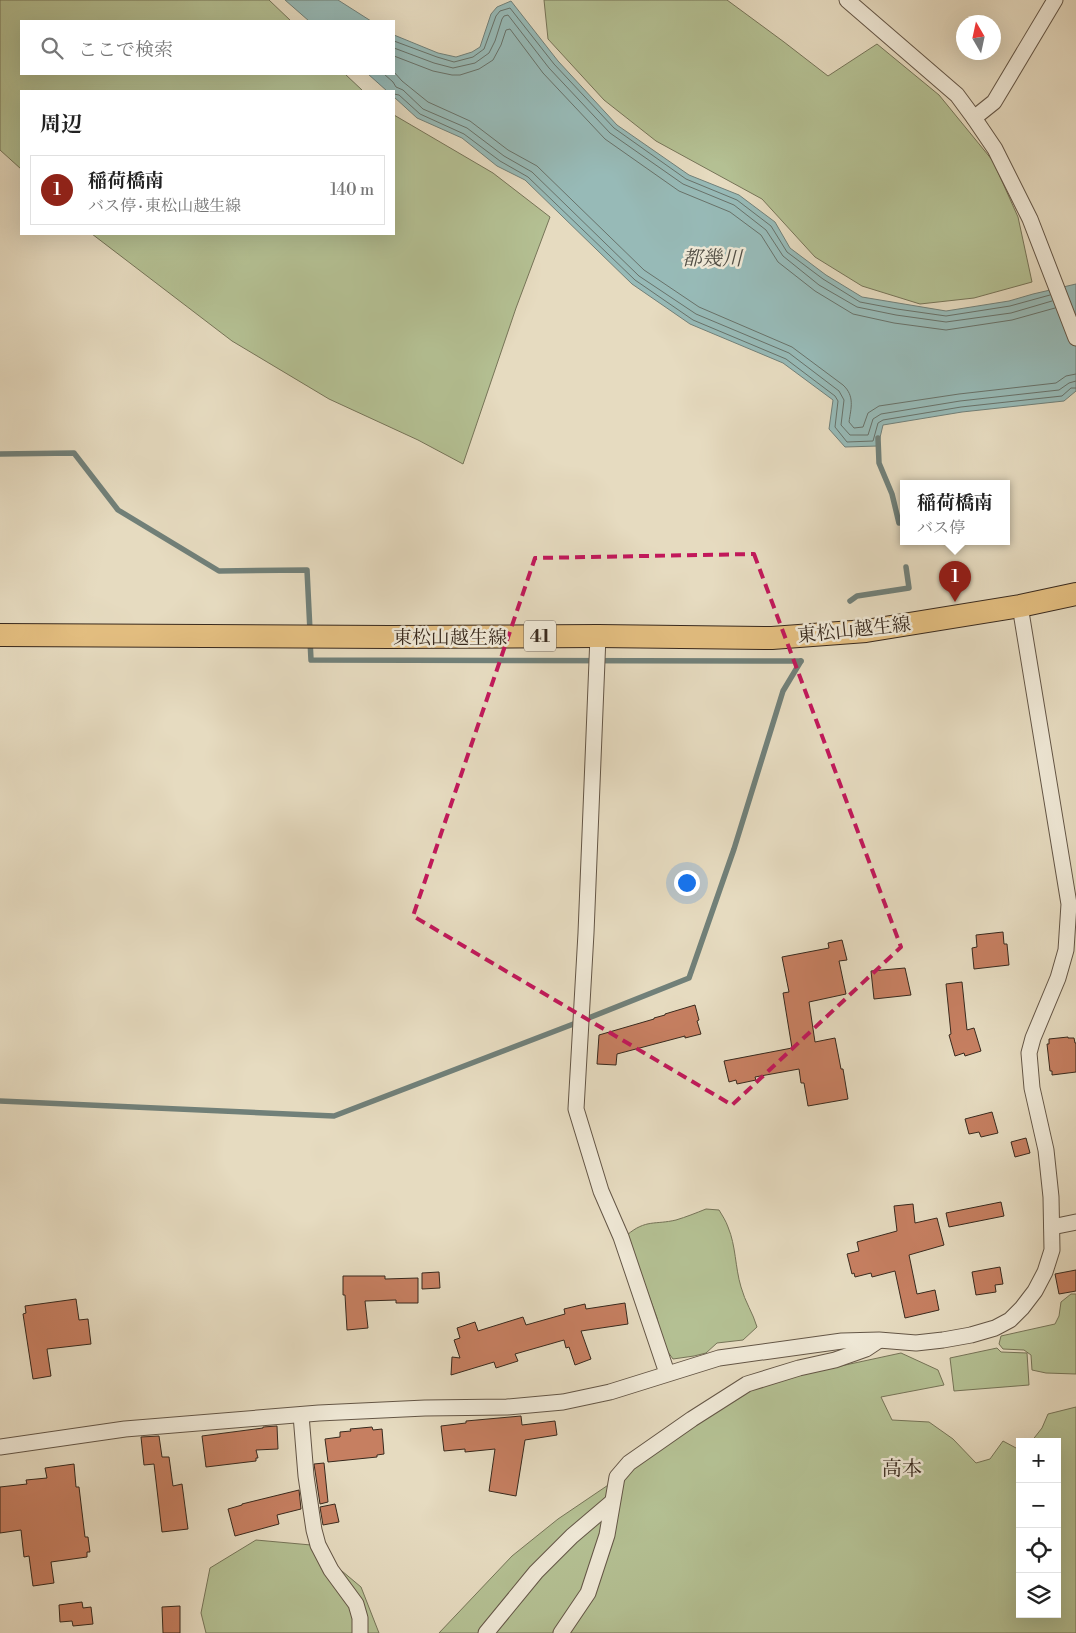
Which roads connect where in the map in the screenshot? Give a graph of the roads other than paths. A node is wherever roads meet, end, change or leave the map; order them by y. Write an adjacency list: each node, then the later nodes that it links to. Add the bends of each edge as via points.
1 (847, 0): 3 (street, via 957,95)
2 (1055, 0): 3 (street, via 994,102)
3 (974, 118): 4 (street, via 995,149 1030,219)
4 (1076, 338)
5 (1076, 594): 6 (main road, 東松山越生線 / 41)
6 (1020, 606): 8 (main road, 東松山越生線 / 41, via 866,631 772,638); 10 (street, via 1069,904 1066,950 1029,1053 1032,1088 1046,1150)
7 (0, 635): 8 (main road, 東松山越生線 / 41)
8 (598, 636): 12 (street, via 576,1109 601,1191 621,1237)
9 (1076, 1222): 10 (street)
10 (1052, 1226): 11 (street, via 1052,1250 1045,1272 1035,1291 1010,1320 971,1335 943,1340 916,1343)
11 (879, 1340): 12 (street, via 842,1340 719,1358); 15 (street, via 866,1349 835,1360 747,1384 629,1463 617,1477)
12 (667, 1373): 13 (street, via 610,1392 563,1402)
13 (301, 1414): 14 (street, via 125,1430); 16 (street, via 306,1476 318,1546 356,1604)
14 (0, 1448)
15 (612, 1502): 17 (street, via 536,1572); 18 (street, via 607,1535 588,1593)
16 (360, 1633)
17 (486, 1633)
18 (561, 1633)

